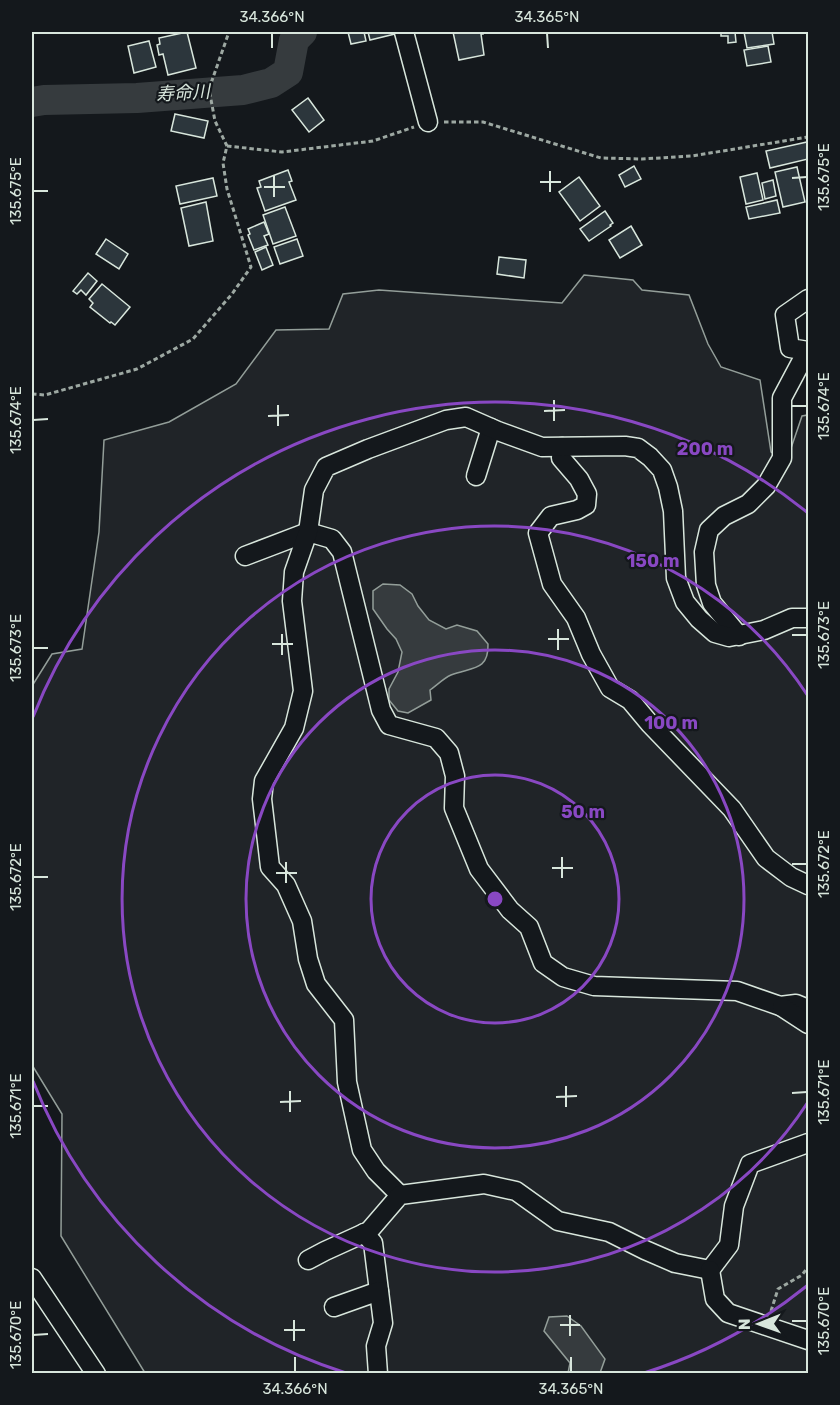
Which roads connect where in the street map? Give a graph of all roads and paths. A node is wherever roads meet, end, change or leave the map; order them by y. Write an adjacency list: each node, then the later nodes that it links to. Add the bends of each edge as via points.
1 (229, 32): 5 (path, via 209,89 215,121)
2 (404, 32): 3 (street)
3 (428, 122): 4 (path, via 483,122 601,158 692,156); 5 (path, via 373,141 282,152)
4 (808, 137)
5 (227, 146): 8 (path, via 223,163 227,189 251,267 232,294 193,339 137,369 45,394)
6 (808, 299): 7 (street, via 785,315 790,348)
7 (808, 351): 15 (street, via 783,398 782,458 766,486 748,504 724,516 709,530 704,552 706,585 712,603)
8 (32, 394)
9 (491, 428): 10 (street, via 542,447); 11 (street); 12 (street, via 466,417 446,420 326,467 314,490)
10 (562, 447): 15 (street, via 625,446 638,448 650,457 662,470 668,488 676,578 685,602 715,633); 16 (street, via 561,458 588,494 586,505 551,516 538,532 552,584 576,618 610,688 630,700 732,809 766,858)
11 (476, 476)
12 (308, 532): 13 (street); 17 (street, via 332,539 342,552 381,710 389,725 436,738 449,753 455,776 454,808 479,869 510,910 529,927 543,963 563,977 594,986 737,991); 21 (street, via 294,572 292,601 303,691 294,728 264,781 262,799 270,867 286,885 302,921 316,984 344,1020 347,1082 362,1149 376,1171)
13 (245, 556)
14 (808, 618): 15 (street, via 792,618)
15 (740, 636)
16 (808, 885)
17 (780, 1006): 18 (street, via 796,1004); 19 (street)
18 (808, 1009)
19 (808, 1024)
20 (808, 1143): 25 (street, via 750,1164 734,1206 729,1245)
21 (400, 1195): 22 (street); 25 (street, via 484,1184 516,1191 558,1221 609,1232 675,1263)
22 (364, 1233): 23 (street); 27 (street, via 373,1243)
23 (308, 1260)
24 (808, 1267): 29 (path, via 778,1289)
25 (710, 1270): 29 (street, via 715,1299 728,1313)
26 (32, 1278): 31 (street)
27 (379, 1291): 28 (street); 32 (street, via 383,1323 376,1346)
28 (334, 1307)
29 (766, 1326): 30 (street)
30 (808, 1340)
31 (96, 1374)
32 (378, 1374)

